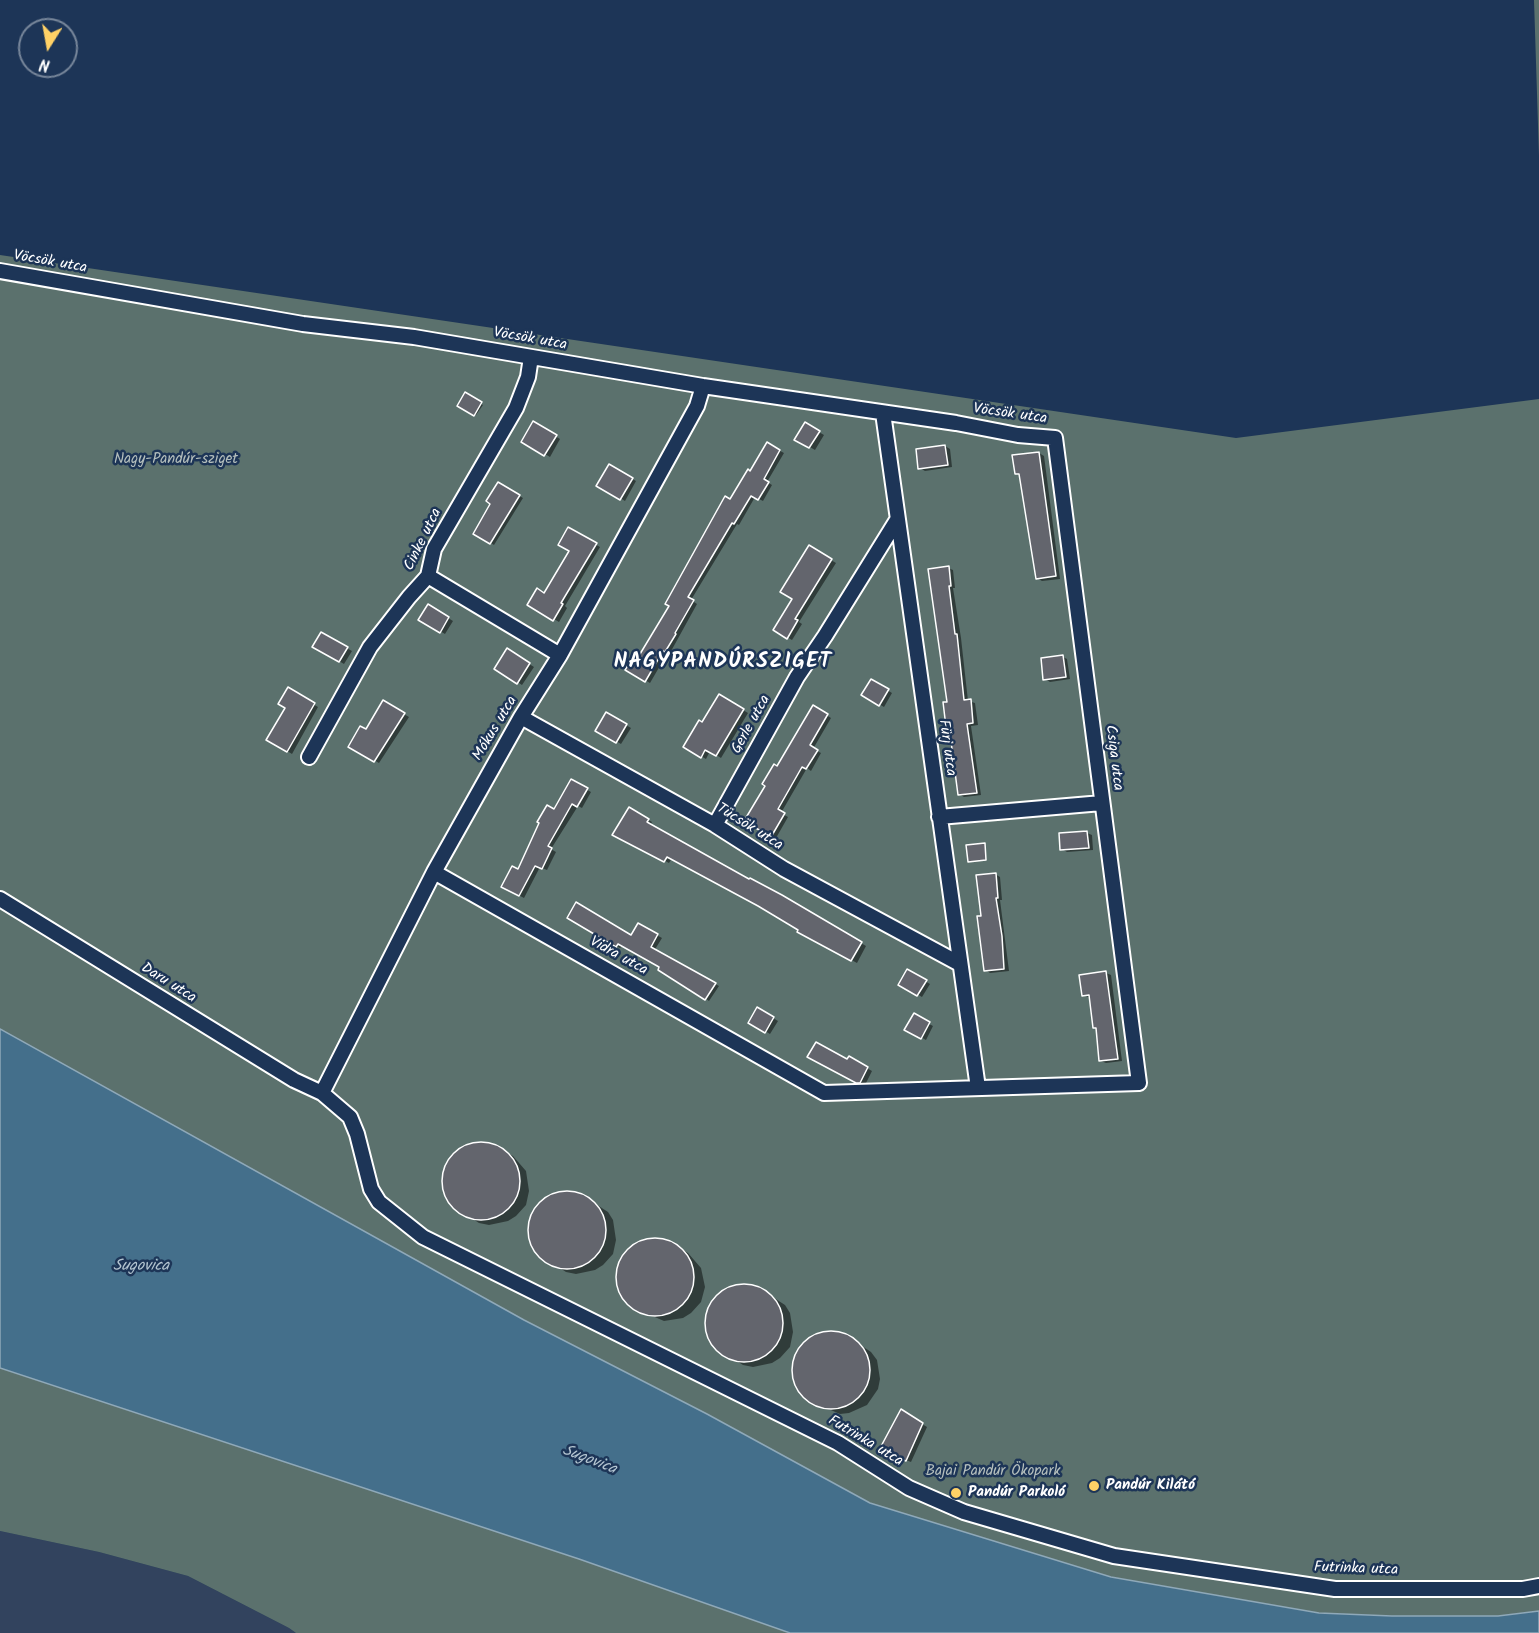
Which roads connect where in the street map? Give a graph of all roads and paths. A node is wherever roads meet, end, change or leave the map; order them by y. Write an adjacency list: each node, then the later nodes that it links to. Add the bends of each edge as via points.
1 (0, 271): 2 (street, Vöcsök utca, via 303,324 414,337)
2 (531, 357): 3 (street, Vöcsök utca); 7 (street, Cinke utca, via 516,408 434,549)
3 (703, 386): 4 (street, Vöcsök utca); 8 (street, Mókus utca, via 697,406)
4 (883, 413): 5 (street, Vöcsök utca); 6 (street, Fürj utca)
5 (1055, 438): 11 (street, Csiga utca)
6 (897, 520): 12 (street, Fürj utca); 13 (street, Gerle utca, via 797,677)
7 (428, 576): 8 (street); 10 (street, Cinke utca, via 370,646)
8 (560, 655): 9 (street, Mókus utca)
9 (521, 717): 13 (street, Tücsök utca); 14 (street, Mókus utca)
10 (309, 757)
11 (1102, 802): 12 (street); 17 (street, Csiga utca)
12 (939, 817): 16 (street, Fürj utca)
13 (715, 825): 16 (street, Tücsök utca, via 784,869)
14 (434, 872): 18 (street, Vidra utca, via 824,1093); 19 (street, Mókus utca)
15 (0, 899): 19 (street, Daru utca, via 294,1080)
16 (960, 964): 18 (street, Fürj utca)
17 (1138, 1083): 18 (street, Vidra utca)
18 (978, 1088)
19 (322, 1093): 20 (street, Futrinka utca, via 350,1117 371,1189 379,1202 423,1237 838,1443 909,1488 964,1512 1114,1556 1335,1589)
20 (1539, 1586)

